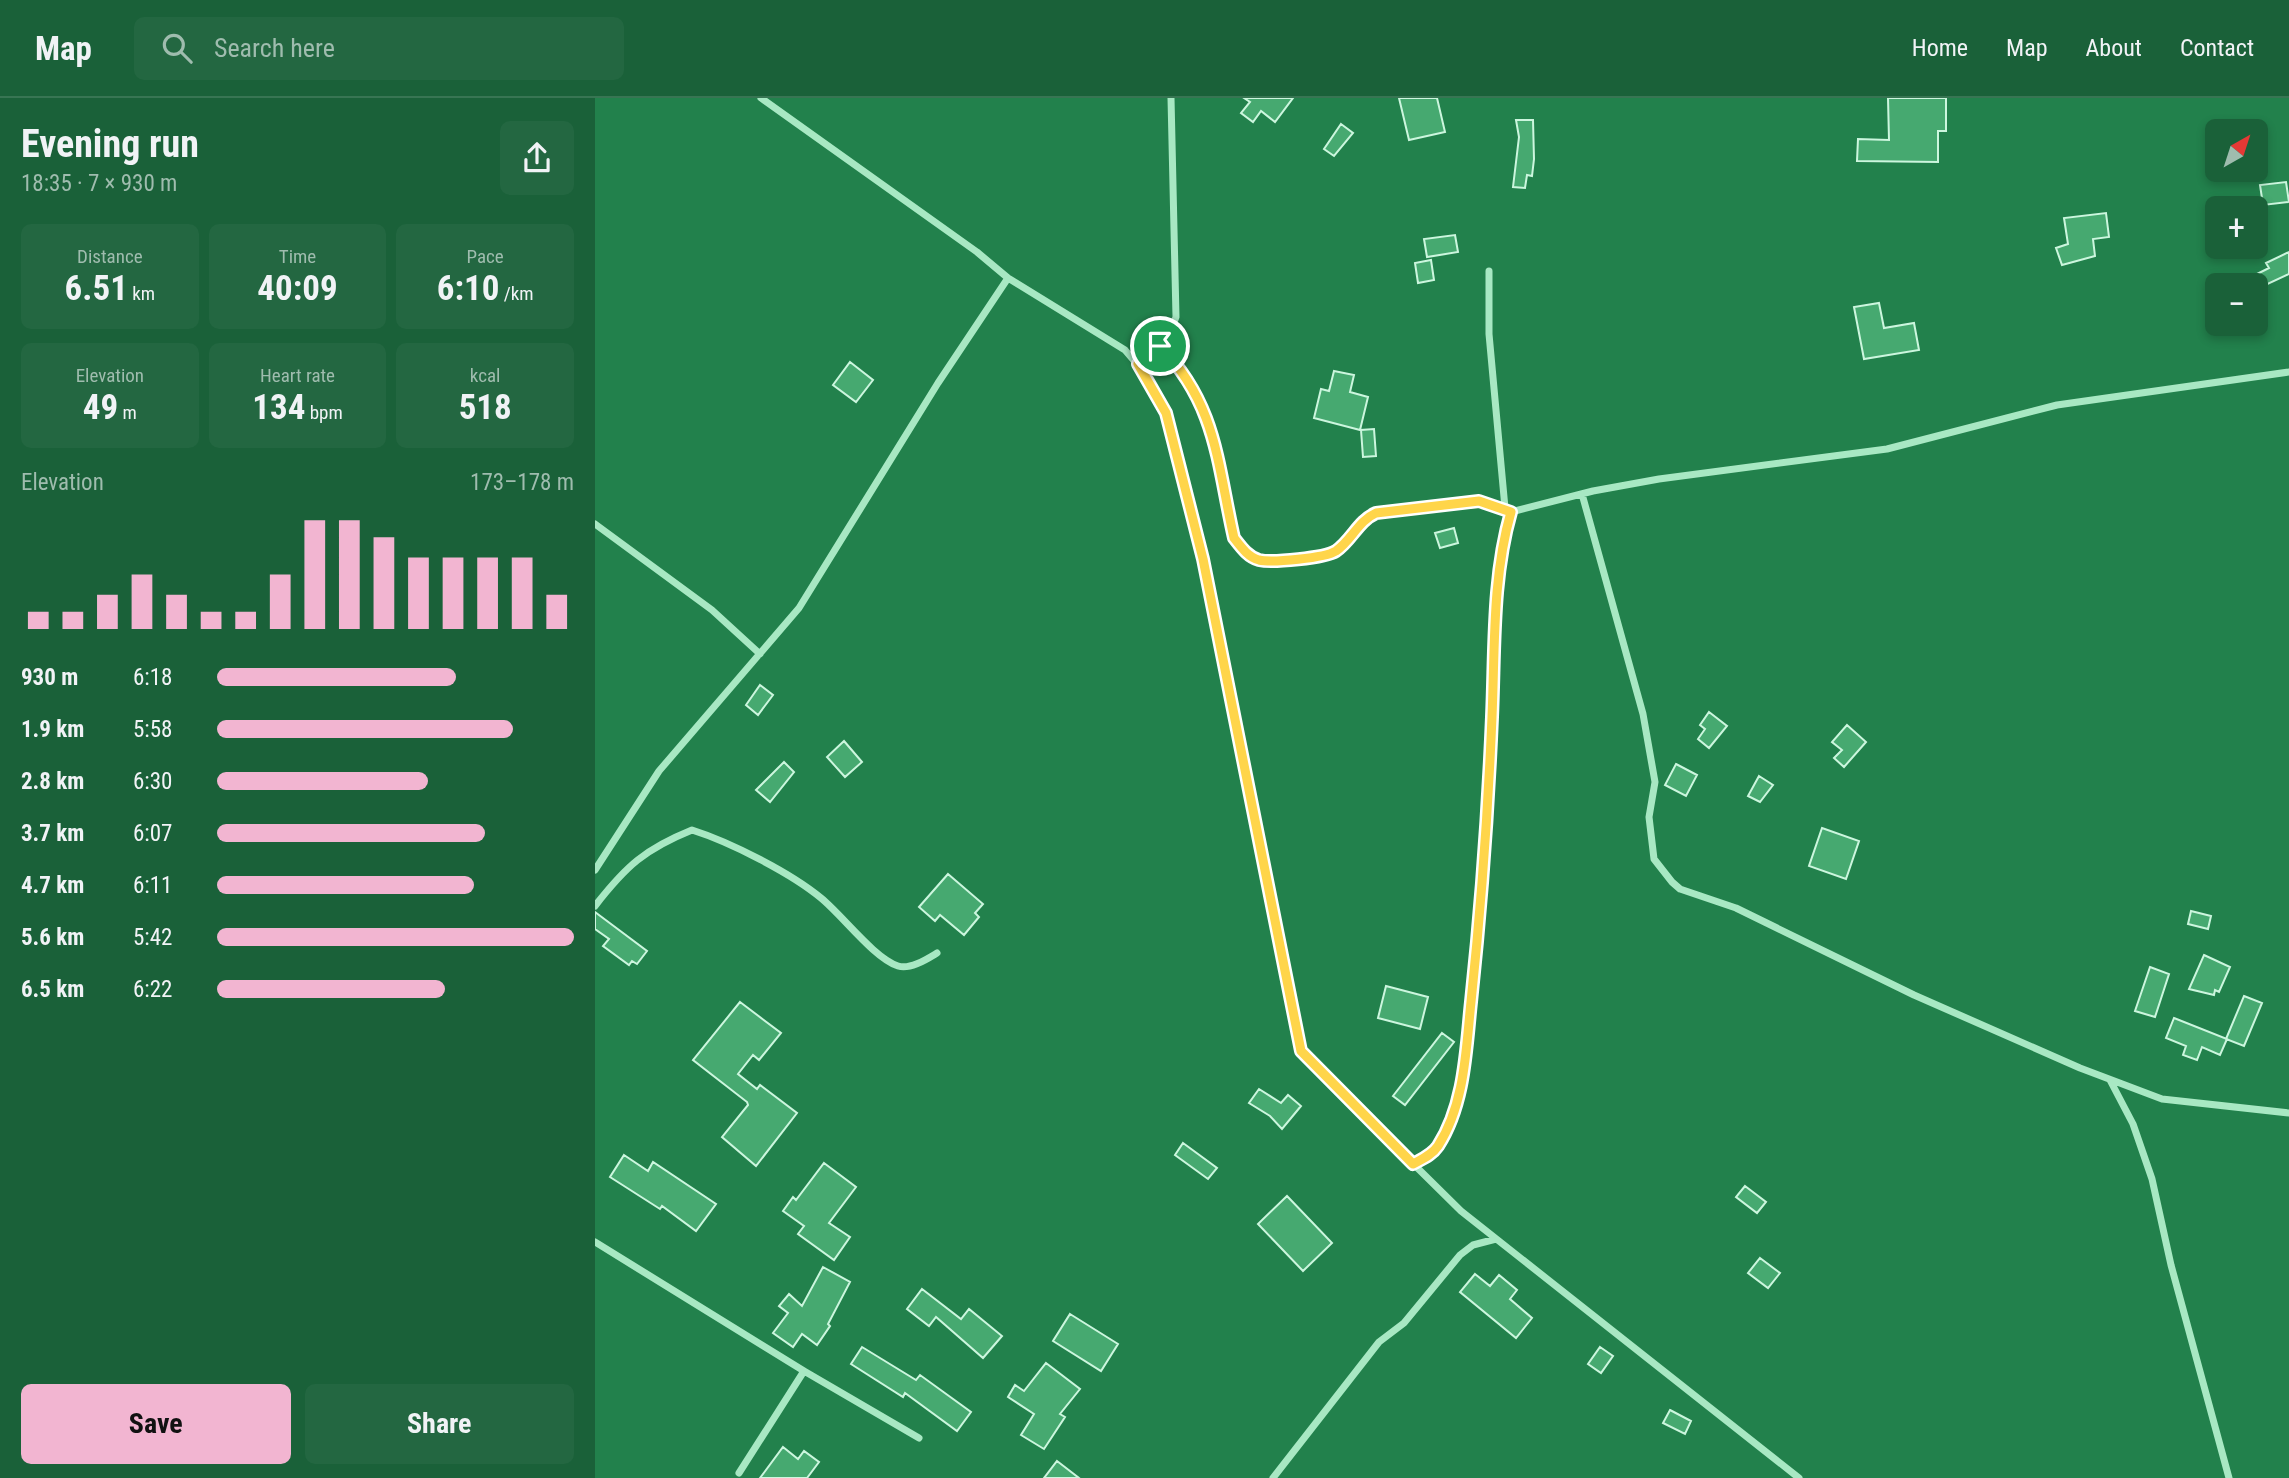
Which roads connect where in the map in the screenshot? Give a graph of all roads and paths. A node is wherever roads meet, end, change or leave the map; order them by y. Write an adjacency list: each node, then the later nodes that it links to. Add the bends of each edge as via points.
1 (761, 98): 4 (street, via 977,251)
2 (1171, 98): 5 (street, via 1176,317)
3 (1489, 271): 9 (street, via 1489,334)
4 (1008, 278): 6 (street, via 1106,337); 11 (street, via 931,394 824,572)
5 (1160, 346): 6 (street); 9 (street, via 1192,383 1203,405 1234,538 1258,560 1327,555 1376,513 1479,501)
6 (1138, 364): 17 (street, via 1166,413 1203,559 1301,1051)
7 (2289, 372): 8 (street, via 2057,405 1887,449)
8 (1581, 494): 9 (street); 15 (street, via 1643,714 1655,782 1649,817 1654,859 1672,882)
9 (1508, 510): 17 (street, via 1498,583 1492,721 1463,1073 1439,1145)
10 (595, 524): 11 (street, via 712,610)
11 (760, 654): 12 (street, via 659,771)
12 (595, 870)
13 (595, 906): 14 (street, via 652,847 692,830 733,846 819,896 886,961 902,967)
14 (937, 953)
15 (2110, 1080): 16 (street, via 2162,1099); 25 (street, via 2133,1124 2152,1179)
16 (2289, 1113)
17 (1413, 1164): 18 (street)
18 (1496, 1238): 23 (street, via 1460,1255 1404,1323 1379,1342); 24 (street)
19 (595, 1242): 20 (street)
20 (804, 1371): 21 (street); 22 (street)
21 (919, 1438)
22 (739, 1473)
23 (1273, 1478)
24 (1799, 1478)
25 (2229, 1478)

